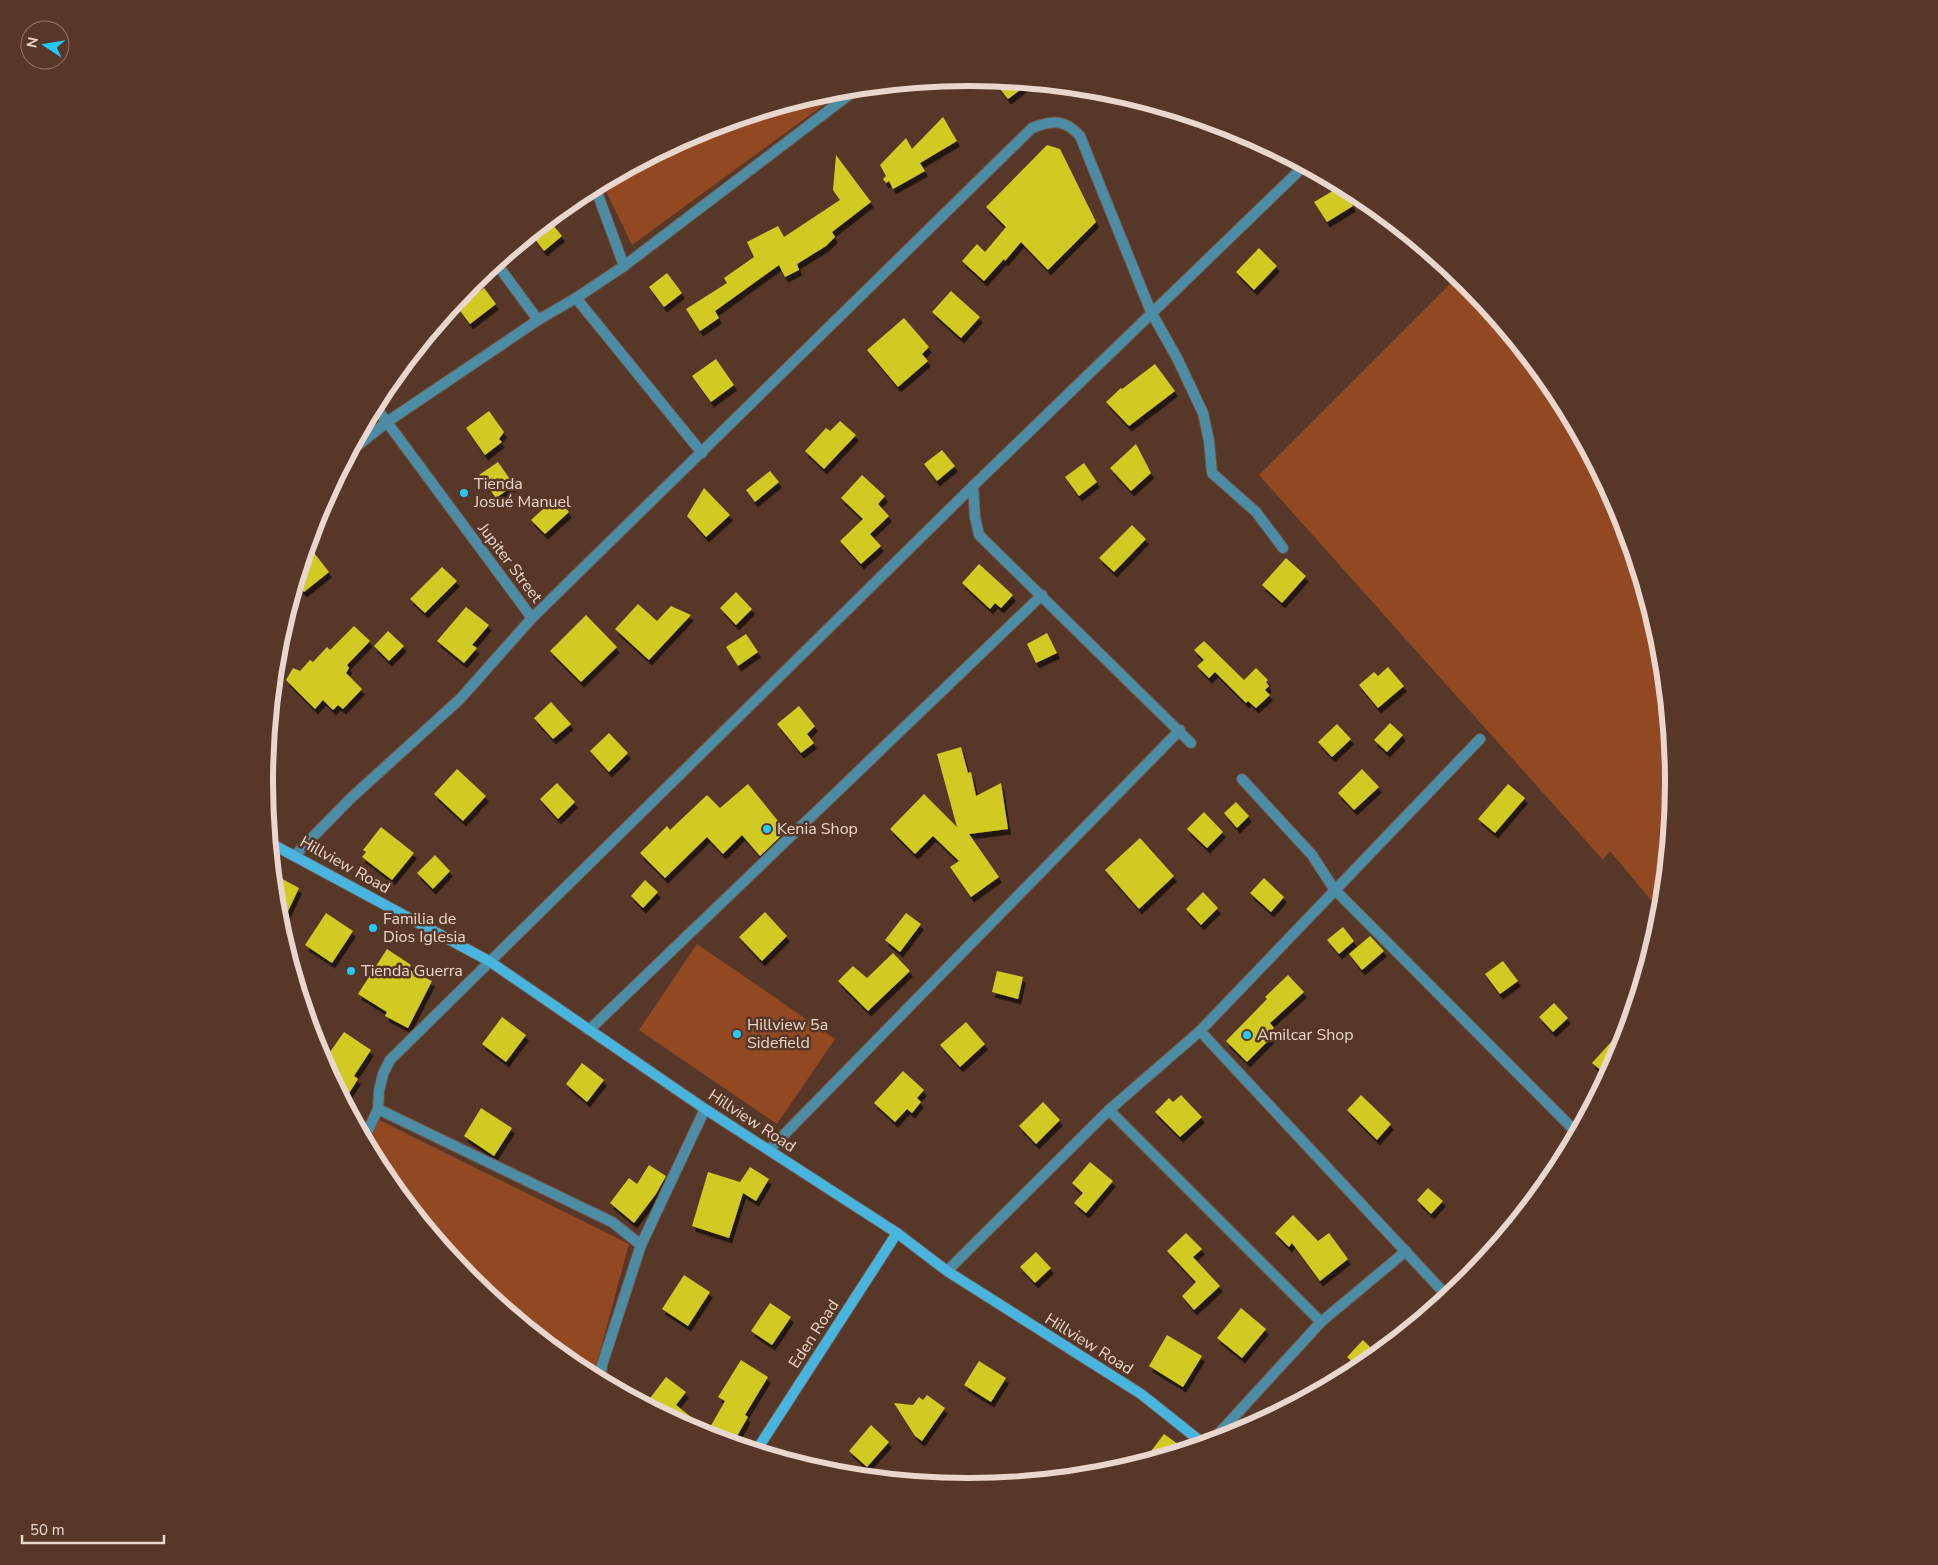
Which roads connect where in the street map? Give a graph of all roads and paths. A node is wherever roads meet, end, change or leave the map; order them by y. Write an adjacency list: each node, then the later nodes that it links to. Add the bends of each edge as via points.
1 (836, 99): 4 (street)
2 (1299, 170): 7 (street)
3 (598, 194): 4 (street)
4 (624, 266): 6 (street)
5 (500, 268): 8 (street)
6 (576, 298): 8 (street); 12 (street)
7 (1151, 312): 12 (street, via 1080,136 1071,126 1056,122 1043,124 1032,128); 13 (street); 14 (street, via 1203,413 1212,473 1256,512)
8 (538, 320): 10 (street)
9 (380, 412): 10 (street, Jupiter Street)
10 (387, 422): 11 (street); 16 (street, Jupiter Street)
11 (362, 442)
12 (702, 453): 16 (street)
13 (973, 486): 15 (street, via 979,535); 24 (street)
14 (1283, 548)
15 (1042, 595): 17 (street); 25 (street)
16 (532, 618): 22 (street, via 460,699)
17 (1180, 730): 19 (street); 32 (street)
18 (1480, 739): 23 (street)
19 (1191, 743)
20 (1242, 779): 23 (street, via 1312,855)
21 (276, 846): 22 (street, Hillview Road)
22 (295, 855): 24 (street, Hillview Road)
23 (1334, 890): 26 (street); 30 (street)
24 (489, 961): 25 (street, Hillview Road); 27 (street, via 390,1060 383,1074)
25 (589, 1030): 28 (street, Hillview Road)
26 (1200, 1031): 29 (street); 35 (street)
27 (378, 1109): 31 (street); 34 (street, via 612,1222)
28 (705, 1109): 32 (street, Hillview Road); 34 (street)
29 (1109, 1110): 36 (street); 38 (street)
30 (1573, 1130)
31 (367, 1133)
32 (769, 1150): 33 (street, Hillview Road)
33 (898, 1233): 36 (street, Hillview Road); 42 (street, Eden Road)
34 (641, 1245): 39 (street)
35 (1406, 1252): 37 (street); 38 (street)
36 (947, 1271): 41 (street, Hillview Road, via 1141,1394)
37 (1443, 1292)
38 (1322, 1322): 40 (street)
39 (601, 1373)
40 (1221, 1431)
41 (1199, 1440)
42 (759, 1446)

